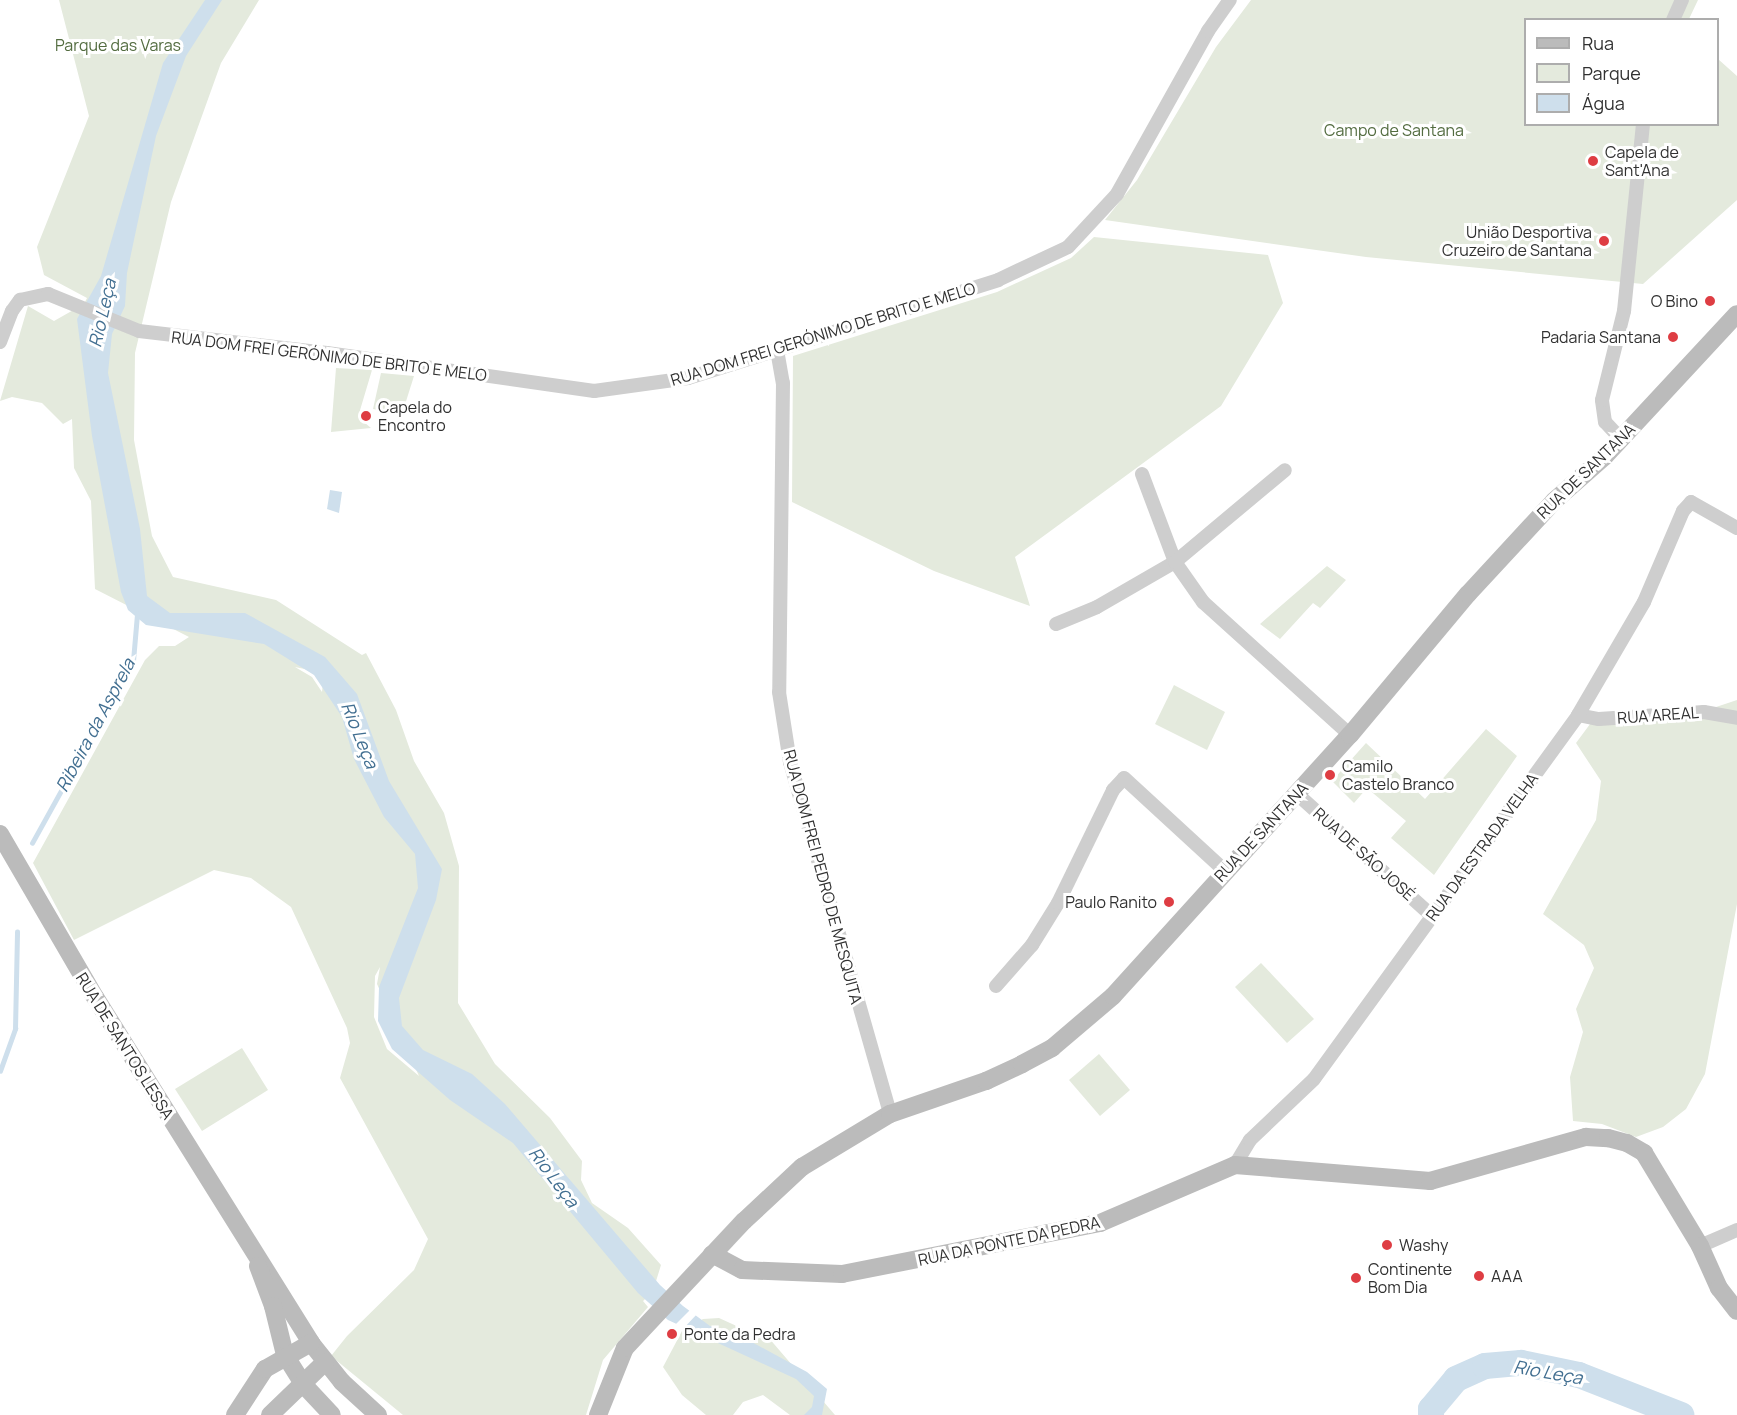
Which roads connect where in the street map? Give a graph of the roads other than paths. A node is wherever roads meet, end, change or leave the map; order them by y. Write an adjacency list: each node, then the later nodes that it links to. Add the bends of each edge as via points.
1 (1230, 0): 7 (street, RUA DOM FREI GERÓNIMO DE BRITO E MELO, via 1208,31 1118,194 1068,247 998,280)
2 (1682, 0): 3 (street)
3 (1674, 18)
4 (1643, 126): 8 (street, via 1628,282 1602,400 1605,422)
5 (1737, 314): 8 (main road, RUA DE SANTANA)
6 (0, 342): 7 (street, RUA DOM FREI GERÓNIMO DE BRITO E MELO, via 12,311 32,295 48,294 122,327 594,392 688,378)
7 (777, 350): 22 (street, RUA DOM FREI PEDRO DE MESQUITA, via 783,383 779,692 789,762)
8 (1621, 439): 16 (main road, RUA DE SANTANA, via 1554,501 1468,594)
9 (1285, 470): 12 (street)
10 (1142, 474): 12 (street)
11 (1737, 528): 14 (street, RUA DA ESTRADA VELHA, via 1691,502 1683,511 1644,602)
12 (1175, 562): 13 (street, via 1097,608); 16 (street, via 1203,602)
13 (1056, 624)
14 (1578, 716): 15 (street, RUA AREAL, via 1599,719 1704,712); 20 (street, RUA DA ESTRADA VELHA)
15 (1737, 718)
16 (1350, 735): 17 (main road, RUA DE SANTANA)
17 (1296, 794): 19 (main road, RUA DE SANTANA); 20 (street, RUA DE SÃO JOSÉ)
18 (0, 834): 27 (main road, RUA DE SANTOS LESSA, via 83,978)
19 (1225, 871): 21 (street, via 1124,778 1113,790 1032,945); 22 (main road, RUA DE SANTANA, via 1113,996 1053,1048 986,1081)
20 (1432, 916): 23 (street, RUA DA ESTRADA VELHA, via 1314,1078 1250,1140)
21 (996, 986)
22 (891, 1114): 26 (main road, RUA DE SANTANA, via 802,1167)
23 (1235, 1165): 25 (main road, RUA DA PONTE DA PEDRA, via 1430,1181 1586,1137 1608,1138 1627,1143 1644,1154); 26 (main road, RUA DA PONTE DA PEDRA, via 1100,1223 842,1274 742,1270)
24 (1737, 1230): 25 (street)
25 (1700, 1246): 28 (main road, RUA DA PONTE DA PEDRA, via 1719,1288)
26 (712, 1254): 37 (main road, RUA DE SANTANA, via 625,1348)
27 (256, 1255): 29 (main road, RUA DE SANTOS LESSA); 30 (main road, RUA DE SANTOS LESSA, via 258,1274 273,1306)
28 (1737, 1311)
29 (311, 1343): 30 (main road); 31 (main road, RUA DE SANTOS LESSA)
30 (285, 1355): 32 (main road, RUA DE SANTOS LESSA); 33 (main road, via 266,1369)
31 (325, 1362): 32 (main road); 36 (main road, RUA DE SANTOS LESSA)
32 (303, 1384): 34 (main road); 35 (main road, RUA DE SANTOS LESSA)
33 (235, 1415)
34 (270, 1415)
35 (332, 1415)
36 (378, 1415)
37 (598, 1415)

